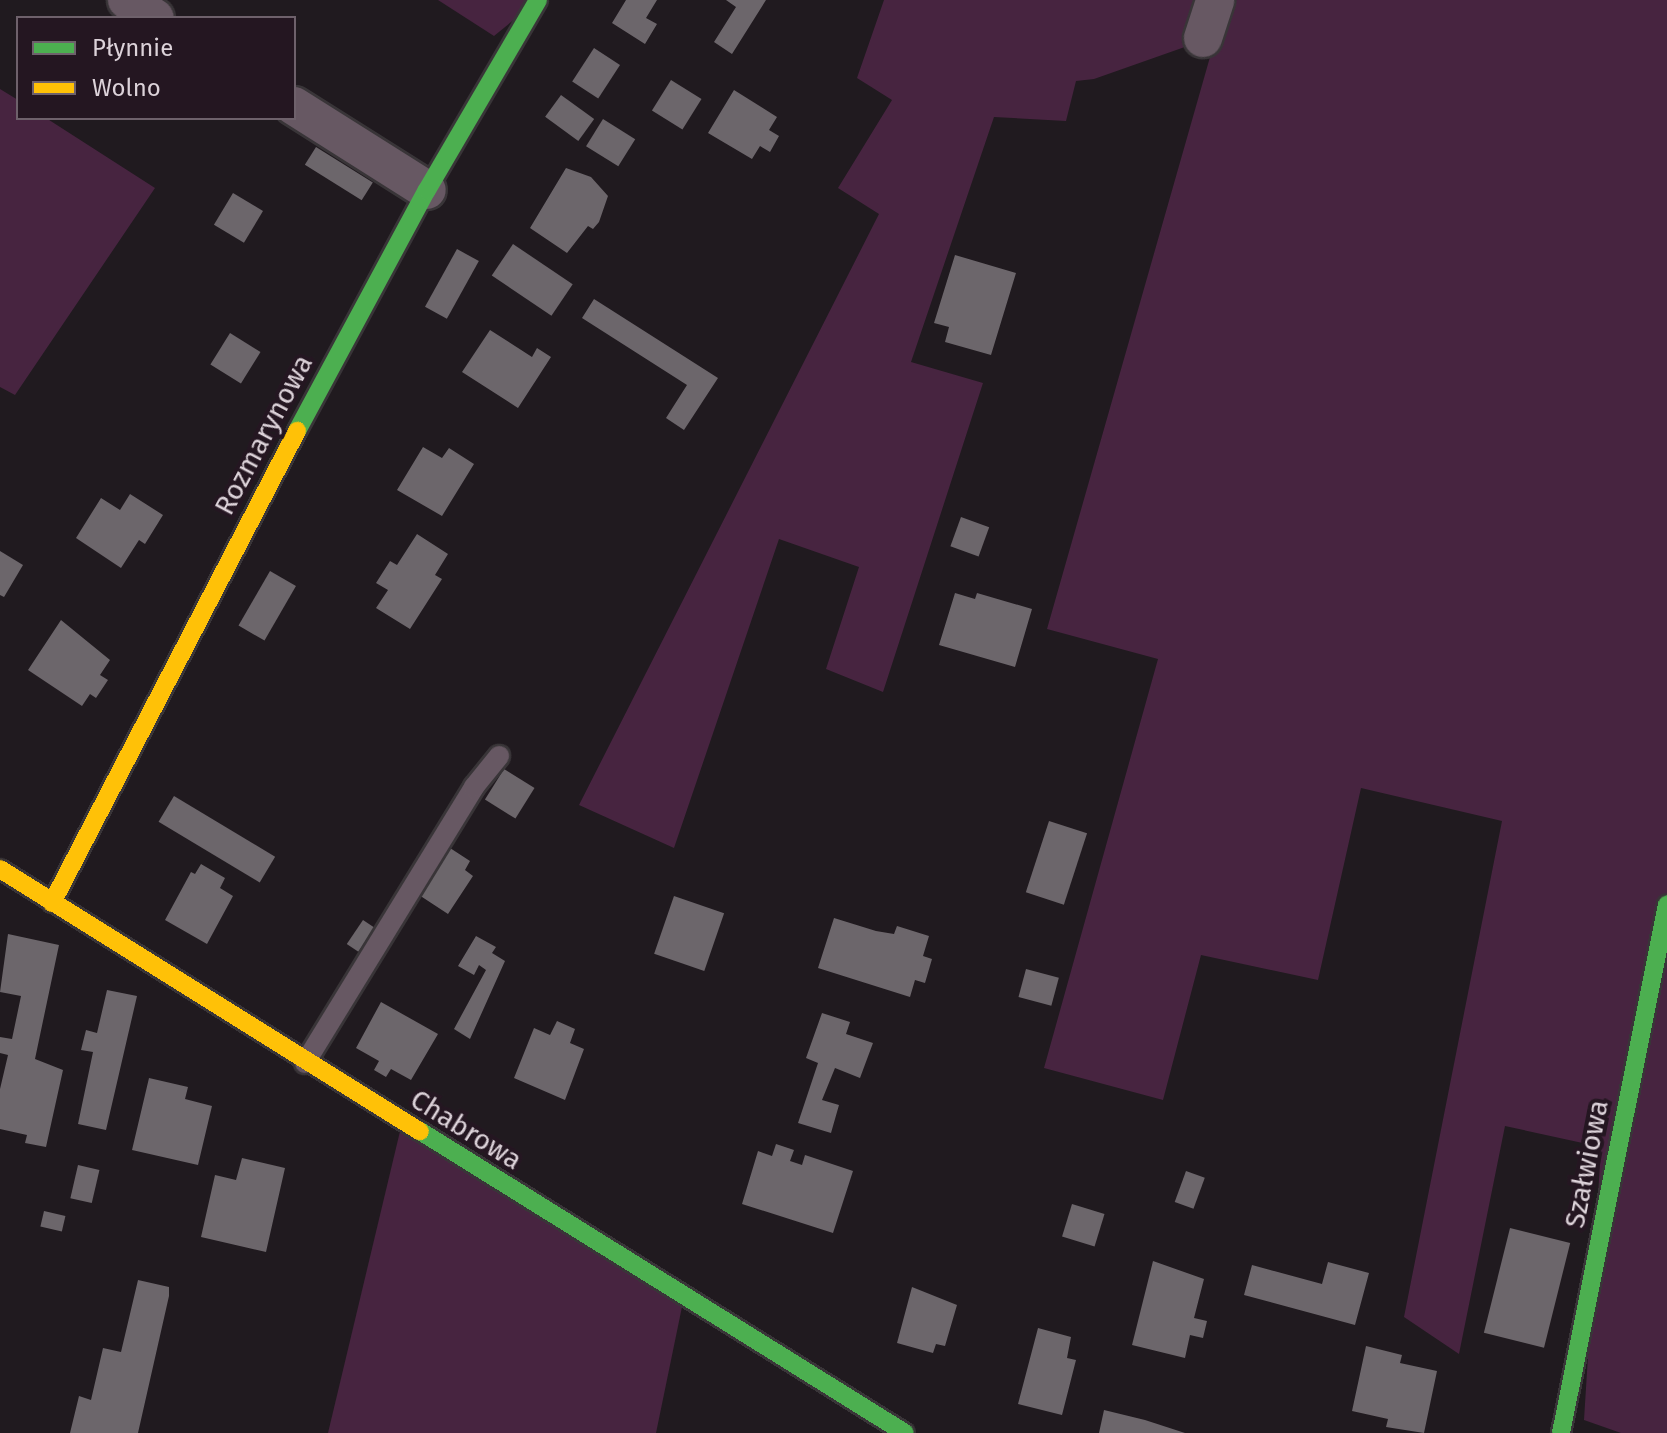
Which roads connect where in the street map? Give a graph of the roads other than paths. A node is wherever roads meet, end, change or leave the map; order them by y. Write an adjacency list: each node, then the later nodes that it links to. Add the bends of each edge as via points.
1 (127, 0): 4 (street)
2 (538, 0): 7 (street, Rozmarynowa)
3 (1215, 0): 5 (street)
4 (152, 16)
5 (1203, 38)
6 (296, 107): 7 (street)
7 (427, 190): 10 (street, Rozmarynowa, via 170,668)
8 (499, 756): 12 (lane, via 474,787)
9 (0, 869): 10 (street, Chabrowa)
10 (52, 903): 12 (street, Chabrowa)
11 (1667, 905): 14 (street, Szałwiowa)
12 (305, 1063): 13 (street, Chabrowa)
13 (905, 1433)
14 (1561, 1433)

